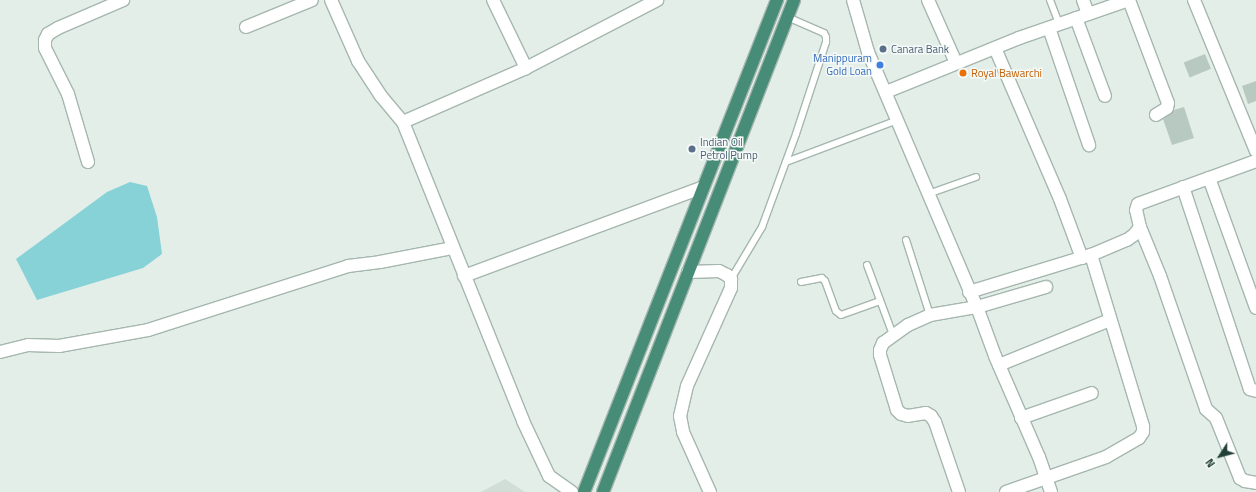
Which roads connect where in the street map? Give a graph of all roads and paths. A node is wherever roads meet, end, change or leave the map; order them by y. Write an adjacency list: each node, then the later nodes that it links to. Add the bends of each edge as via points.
1 (123, 0): 30 (street, via 58,28 48,34 45,40 46,48 68,94)
2 (312, 0): 18 (street)
3 (331, 0): 26 (street, via 361,67)
4 (493, 0): 21 (street)
5 (658, 0): 21 (street)
6 (776, 0): 34 (highway)
7 (794, 0): 15 (highway)
8 (853, 0): 22 (street, via 864,42)
9 (928, 0): 20 (street)
10 (1050, 0): 17 (lane)
11 (1083, 0): 14 (street)
12 (1129, 0): 14 (street); 24 (street, via 1168,103 1167,108)
13 (1194, 0): 28 (street)
14 (1088, 14): 16 (street)
15 (787, 17): 31 (lane, via 817,29 826,37); 42 (highway)
16 (1076, 18): 17 (street); 23 (street)
17 (1054, 26): 19 (street); 27 (street)
18 (246, 27)
19 (995, 48): 20 (street); 40 (street)
20 (956, 63): 22 (street)
21 (526, 68): 26 (street)
22 (886, 92): 25 (street)
23 (1106, 96)
24 (1156, 115)
25 (898, 120): 31 (lane); 36 (street)
26 (403, 122): 39 (street)
27 (1089, 145)
28 (1256, 151)
29 (1256, 161): 33 (street)
30 (88, 162)
31 (786, 162): 44 (lane, via 762,227)
32 (976, 176): 36 (lane)
33 (1209, 178): 35 (street); 50 (street)
34 (703, 187): 43 (street); 62 (highway)
35 (1183, 187): 37 (street, via 1136,206); 56 (street, via 1250,389)
36 (928, 194): 47 (street)
37 (1140, 227): 40 (street, via 1127,240); 60 (street, via 1160,276 1206,409 1216,418 1240,478)
38 (906, 240): 51 (lane)
39 (452, 248): 43 (street); 54 (street, via 348,266 135,333 59,346 28,345)
40 (1086, 256): 47 (street); 52 (street)
41 (867, 265): 48 (lane)
42 (688, 272): 44 (street, via 719,271); 63 (highway)
43 (464, 276): 61 (street, via 523,421 549,476)
44 (732, 279): 64 (street, via 731,288 687,386 680,416 683,432)
45 (801, 282): 48 (lane, via 822,278 836,311 840,314)
46 (1046, 287): 49 (street)
47 (969, 292): 49 (street)
48 (880, 301): 53 (lane)
49 (977, 307): 51 (street); 55 (street)
50 (1256, 308)
51 (930, 315): 53 (street)
52 (1110, 320): 55 (street); 59 (street, via 1143,432 1139,438 1106,457)
53 (893, 335): 65 (street, via 883,344 880,356 897,410 908,416 926,413 931,416)
54 (0, 352)
55 (999, 365): 58 (street)
56 (1256, 391)
57 (1092, 393): 58 (street)
58 (1021, 418): 59 (street)
59 (1047, 479): 66 (street); 67 (street)
60 (1256, 483)
61 (572, 492)
62 (584, 492)
63 (603, 492)
64 (710, 492)
65 (959, 492)
66 (1006, 492)
67 (1050, 492)

